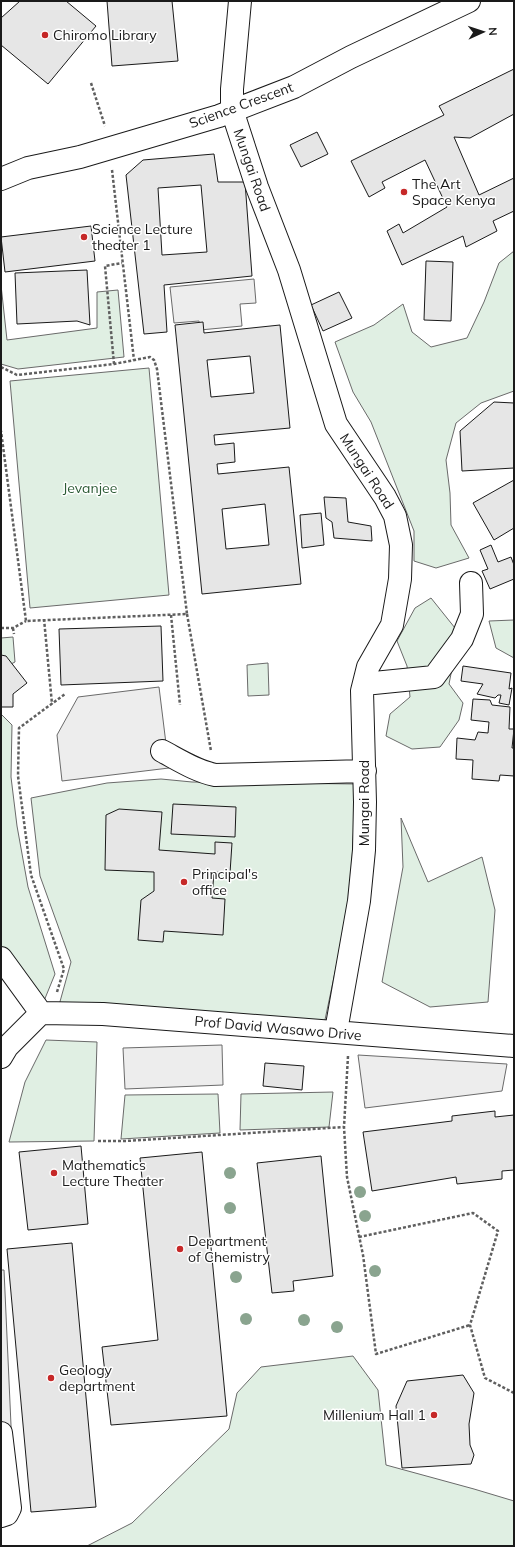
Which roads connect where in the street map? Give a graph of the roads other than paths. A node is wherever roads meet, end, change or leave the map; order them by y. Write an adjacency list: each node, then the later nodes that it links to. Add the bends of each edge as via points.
1 (240, 1): 3 (lane, Mungai Road)
2 (470, 1): 3 (lane, Science Crescent, via 294,87)
3 (232, 110): 4 (lane, Science Crescent, via 80,157 28,168); 6 (lane, Mungai Road, via 257,187 289,270 336,424 396,516 401,545 400,572 392,625 368,667)
4 (1, 179)
5 (471, 583): 6 (lane, via 472,614 462,639 434,677)
6 (364, 684): 8 (lane, Mungai Road, via 362,691)
7 (162, 751): 8 (lane, via 191,767 215,776)
8 (365, 771): 11 (lane, Mungai Road, via 364,850)
9 (1, 958): 10 (lane)
10 (46, 1013): 11 (lane, Prof David Wasawo Drive, via 103,1014); 13 (lane, via 7,1047)
11 (342, 1032): 12 (lane, Prof David Wasawo Drive)
12 (514, 1046)
13 (1, 1057)
14 (1, 1433): 15 (lane, via 10,1508 7,1514)
15 (1, 1516)

